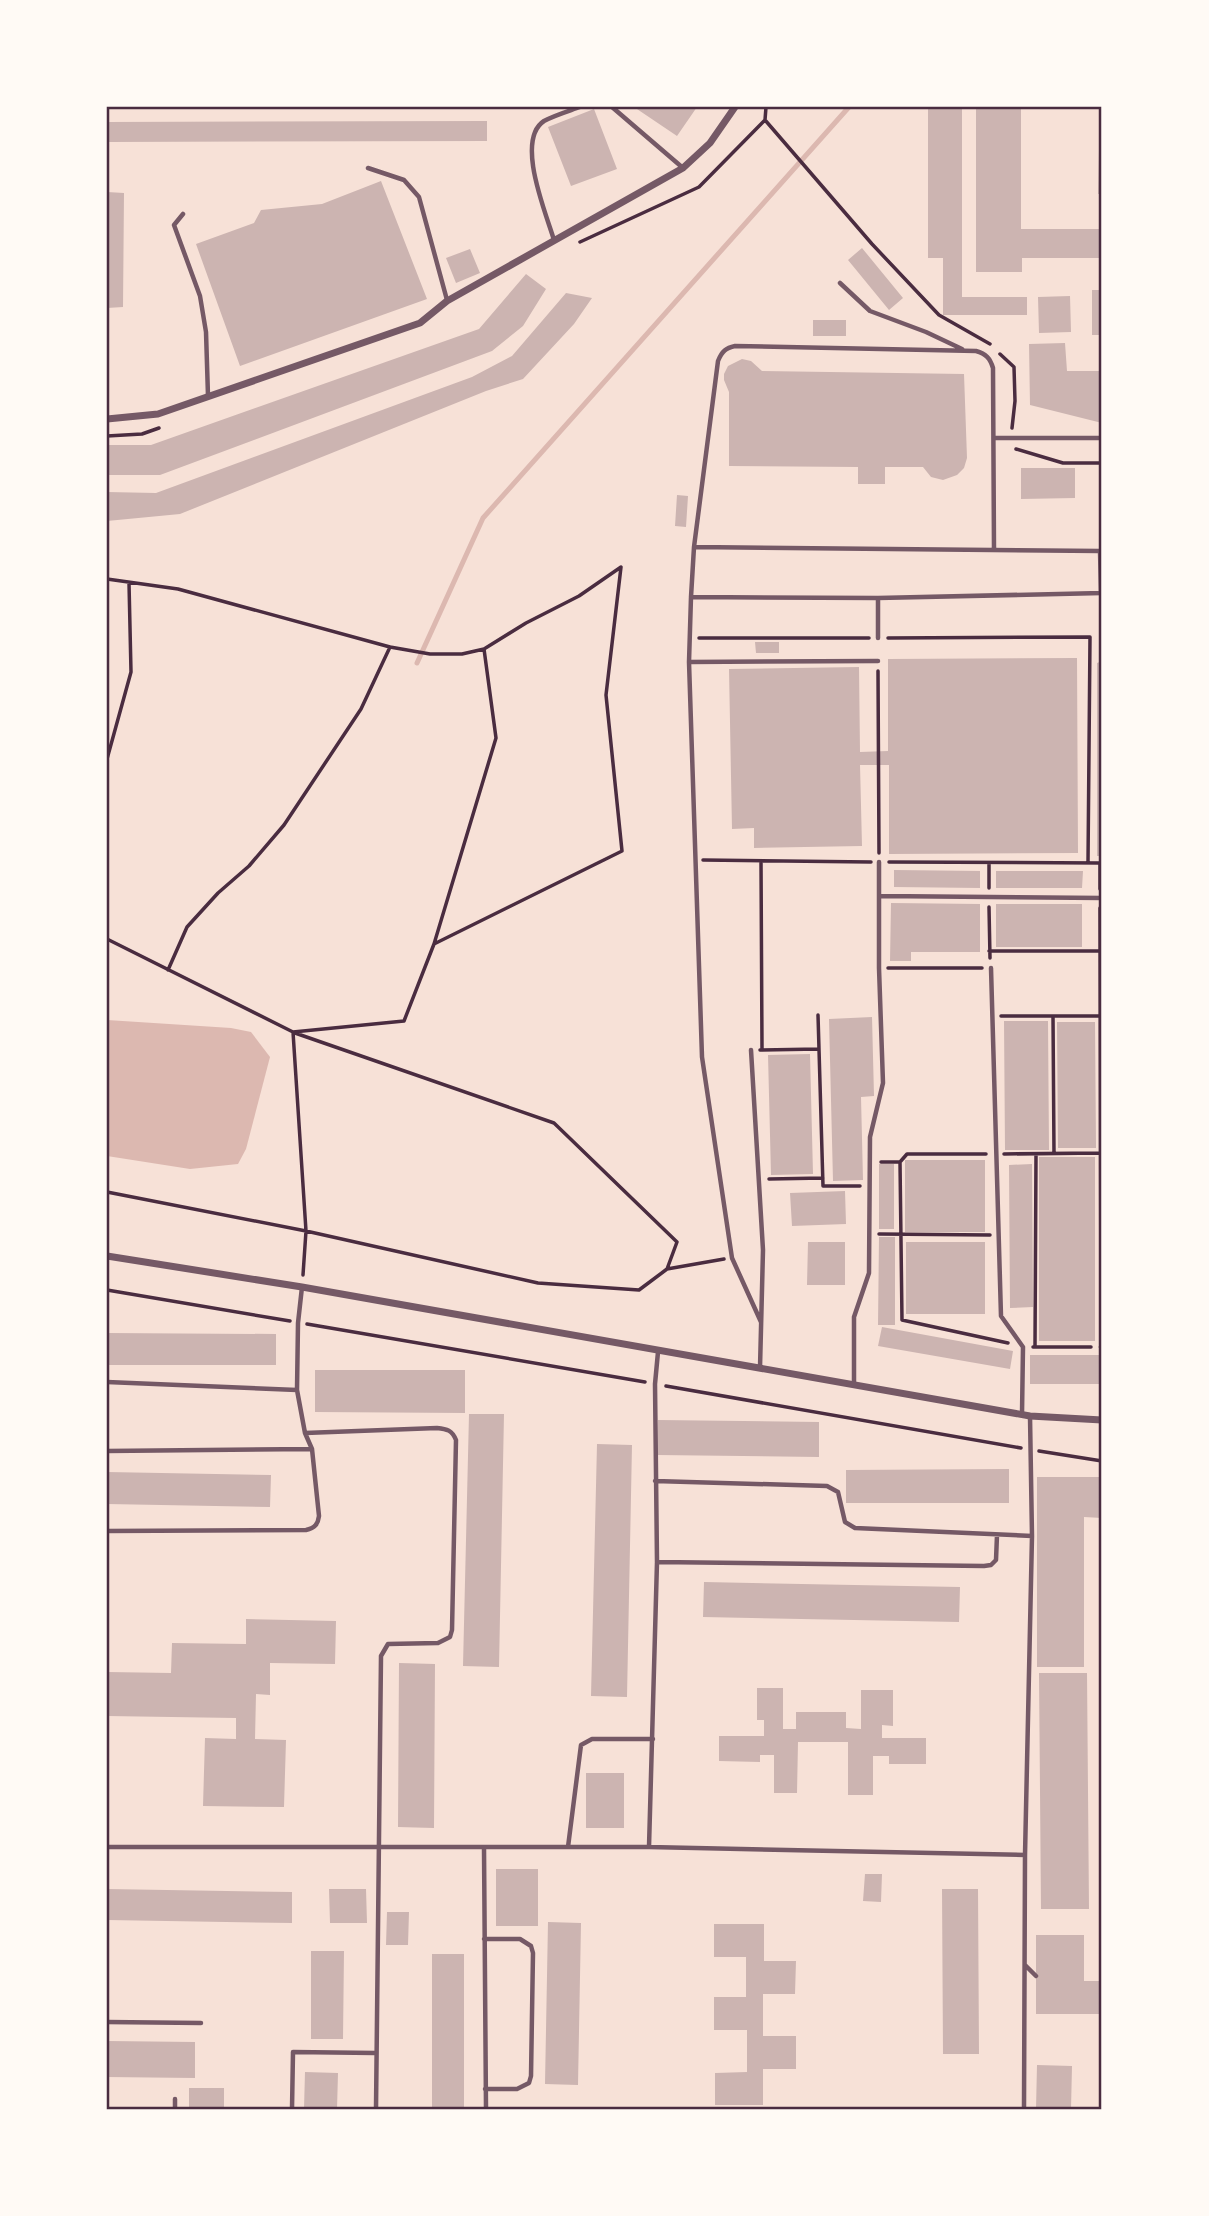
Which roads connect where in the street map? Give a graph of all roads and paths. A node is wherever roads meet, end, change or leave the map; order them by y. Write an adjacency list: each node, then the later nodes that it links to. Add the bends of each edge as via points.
1 (580, 107): 8 (lane, via 542,122 531,140 531,160)
2 (612, 107): 6 (lane)
3 (735, 107): 6 (street, via 710,144)
4 (766, 107): 15 (path, via 765,120 881,255 939,315 986,341 1014,367)
5 (368, 168): 10 (lane, via 404,180 419,197)
6 (683, 168): 8 (street)
7 (183, 214): 12 (lane, via 174,225 200,296)
8 (554, 240): 10 (street)
9 (840, 283): 11 (lane, via 870,311)
10 (447, 301): 12 (street, via 419,323)
11 (965, 351): 14 (lane, via 991,360); 18 (lane, via 727,348 718,361)
12 (208, 396): 13 (street, via 158,414)
13 (107, 418)
14 (994, 438): 15 (lane); 19 (lane)
15 (1012, 438): 16 (lane); 17 (path, via 1016,450 1063,463)
16 (1102, 438)
17 (1102, 463)
18 (694, 547): 19 (lane); 23 (lane)
19 (994, 550): 22 (lane, via 1100,551)
20 (107, 579): 21 (path)
21 (129, 582): 27 (path, via 178,589); 31 (path, via 131,672)
22 (1102, 593): 24 (lane)
23 (691, 597): 24 (lane); 25 (lane)
24 (878, 598): 26 (lane)
25 (690, 638): 26 (path); 29 (lane)
26 (878, 638): 36 (path, via 1090,637)
27 (390, 647): 28 (path, via 430,654); 46 (path, via 361,709 284,825 250,866 187,927)
28 (484, 649): 41 (path, via 496,738); 41 (path, via 579,596 621,566 606,695 622,851)
29 (689, 662): 30 (lane); 32 (lane)
30 (878, 662): 34 (path)
31 (107, 759)
32 (694, 860): 33 (path); 67 (lane, via 702,1057)
33 (761, 861): 34 (path); 54 (path)
34 (880, 862): 35 (path); 37 (lane)
35 (989, 863): 36 (path); 38 (path)
36 (1088, 863): 39 (path, via 1100,863)
37 (880, 896): 38 (lane); 44 (lane)
38 (989, 897): 39 (lane); 42 (path)
39 (1101, 898): 43 (path)
40 (107, 939): 46 (path)
41 (434, 944): 51 (path, via 404,1021)
42 (989, 951): 43 (path); 45 (path)
43 (1100, 951): 50 (path)
44 (879, 968): 45 (path); 57 (lane, via 883,1083)
45 (991, 968): 48 (lane)
46 (168, 970): 51 (path)
47 (818, 1015): 52 (path)
48 (993, 1016): 49 (path); 65 (lane)
49 (1053, 1016): 50 (path); 56 (path)
50 (1100, 1016): 73 (path)
51 (293, 1032): 62 (path); 68 (path, via 554,1123 677,1242)
52 (820, 1049): 54 (path); 58 (path)
53 (751, 1050): 54 (path); 59 (lane)
54 (762, 1050)
55 (1036, 1154): 75 (path)
56 (1054, 1154)
57 (868, 1162): 60 (lane); 64 (path, via 900,1162)
58 (823, 1178): 59 (path); 60 (path, via 823,1186)
59 (759, 1179): 71 (lane)
60 (869, 1186): 63 (lane)
61 (107, 1192): 62 (path)
62 (306, 1231): 68 (path, via 538,1283 639,1290); 69 (path)
63 (869, 1234): 64 (path); 80 (lane, via 869,1273 854,1317)
64 (901, 1235): 65 (path); 74 (path, via 902,1320)
65 (1000, 1235): 74 (lane, via 1001,1316)
66 (107, 1256): 69 (street)
67 (732, 1258): 68 (path); 71 (lane)
68 (667, 1269)
69 (302, 1287): 72 (lane); 76 (street)
70 (107, 1290): 72 (path)
71 (761, 1322): 77 (lane)
72 (298, 1323): 79 (path); 81 (lane)
73 (1101, 1346): 75 (path)
74 (1023, 1347): 75 (path); 82 (lane)
75 (1035, 1347)
76 (659, 1352): 77 (street); 79 (lane)
77 (760, 1369): 80 (street)
78 (107, 1382): 81 (lane)
79 (654, 1384): 86 (path); 89 (lane)
80 (854, 1386): 82 (street)
81 (297, 1390): 84 (lane)
82 (1026, 1415): 83 (street); 86 (lane)
83 (1102, 1420)
84 (305, 1433): 85 (lane); 98 (lane, via 437,1428 447,1429 456,1440 450,1637 438,1643 388,1644 381,1656)
85 (312, 1449): 87 (lane); 90 (lane, via 319,1516 313,1528)
86 (1029, 1450): 88 (path); 92 (lane)
87 (107, 1451)
88 (1102, 1461)
89 (655, 1481): 91 (lane, via 827,1486 838,1492 845,1522 855,1528); 93 (lane)
90 (107, 1531)
91 (997, 1535): 92 (lane); 93 (lane, via 996,1560 984,1566)
92 (1032, 1536): 100 (lane)
93 (657, 1562): 94 (lane)
94 (653, 1739): 96 (lane, via 592,1739 581,1745); 97 (lane)
95 (107, 1847): 98 (lane)
96 (568, 1847): 97 (lane); 99 (lane)
97 (649, 1847): 100 (lane)
98 (378, 1848): 99 (lane); 106 (lane)
99 (484, 1848): 101 (lane)
100 (1026, 1855): 102 (lane)
101 (484, 1939): 107 (lane); 107 (lane, via 520,1940 531,1946 533,1953 529,2082 517,2089)
102 (1024, 1964): 103 (lane); 113 (lane)
103 (1036, 1976)
104 (107, 2022): 105 (lane)
105 (201, 2023)
106 (376, 2053): 110 (lane, via 293,2052); 111 (lane)
107 (485, 2089): 112 (lane)
108 (175, 2099): 109 (lane)
109 (175, 2109)
110 (292, 2109)
111 (376, 2109)
112 (486, 2109)
113 (1024, 2109)

